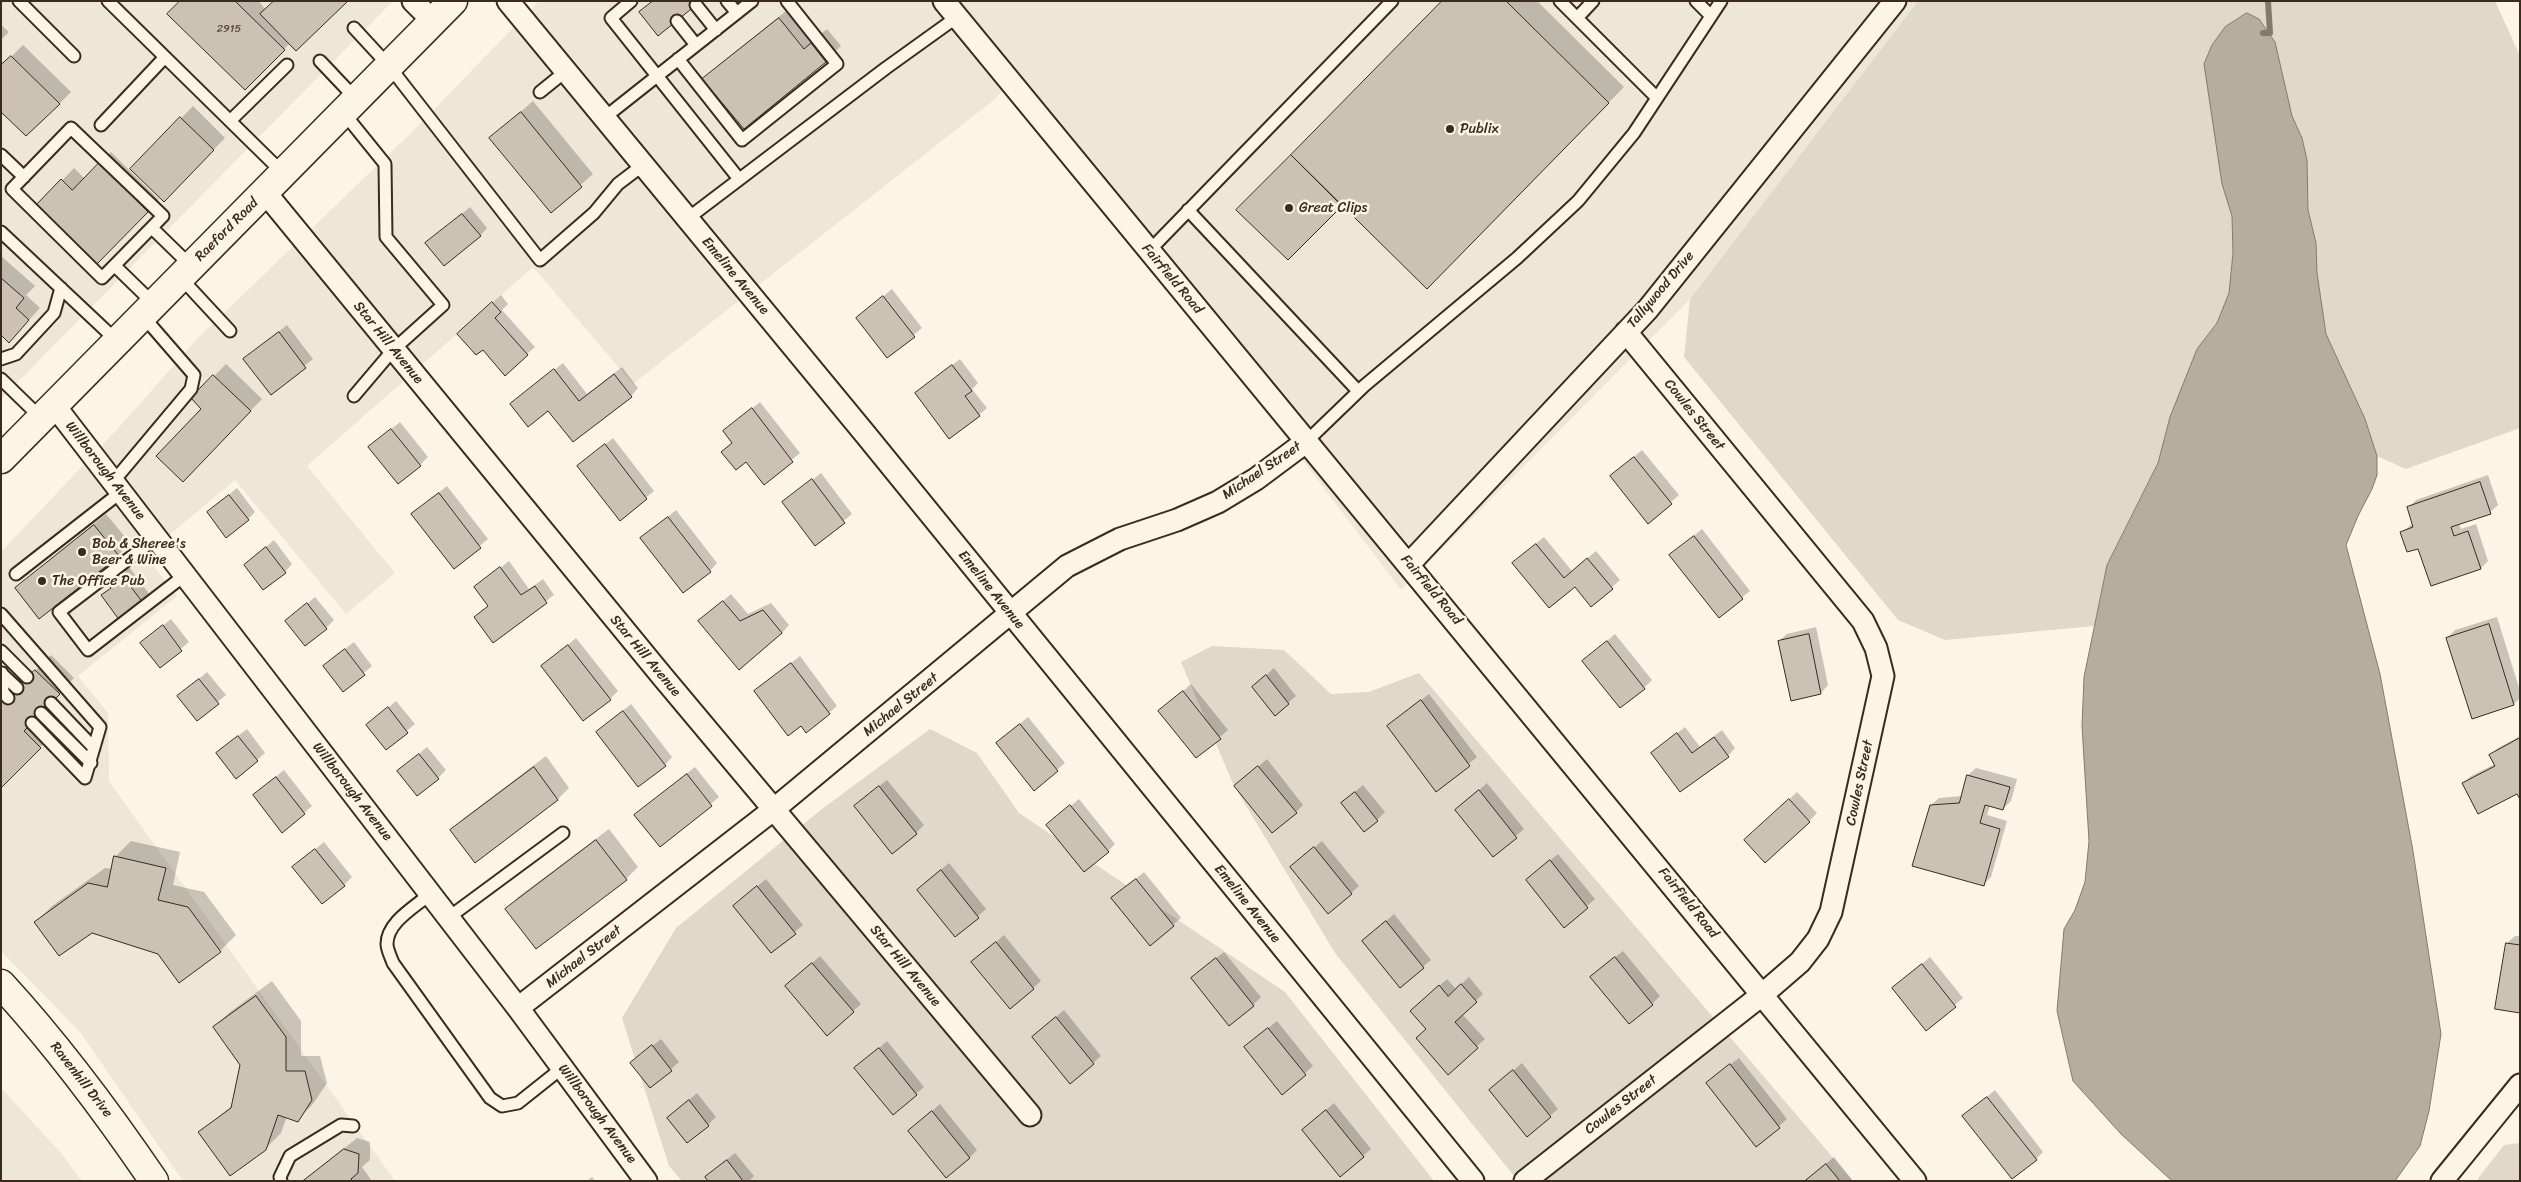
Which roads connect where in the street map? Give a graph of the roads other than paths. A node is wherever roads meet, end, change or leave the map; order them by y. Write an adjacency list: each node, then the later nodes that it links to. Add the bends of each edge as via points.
1 (19, 1): 26 (lane)
2 (413, 1): 21 (street)
3 (453, 1): 21 (main road, Raeford Road)
4 (508, 1): 32 (street, Emeline Avenue)
5 (631, 1): 33 (lane, via 611,18)
6 (727, 1): 18 (lane)
7 (752, 1): 18 (lane)
8 (787, 1): 28 (lane, via 838,64 742,140)
9 (1392, 1): 45 (lane)
10 (1560, 1): 20 (lane)
11 (1593, 1): 20 (lane)
12 (1696, 1): 19 (lane)
13 (1721, 1): 19 (lane)
14 (1895, 1): 55 (street, Tallywood Drive, via 1648,309)
15 (111, 2): 27 (lane)
16 (696, 5): 24 (lane)
17 (950, 9): 43 (lane); 49 (street, Fairfield Road)
18 (737, 13): 24 (lane)
19 (1711, 16): 35 (lane)
20 (1577, 18): 35 (lane)
21 (433, 21): 31 (main road, Raeford Road)
22 (677, 21): 25 (lane)
23 (354, 28): 31 (lane)
24 (716, 30): 25 (lane)
25 (696, 45): 28 (lane)
26 (74, 56)
27 (165, 57): 38 (lane); 39 (lane)
28 (678, 60): 33 (lane)
29 (320, 61): 36 (lane)
30 (287, 65): 38 (lane)
31 (389, 66): 36 (main road, Raeford Road); 41 (lane, via 540,260 594,213 618,184)
32 (566, 72): 34 (lane); 37 (street, Emeline Avenue)
33 (656, 77): 37 (lane); 43 (lane)
34 (540, 92)
35 (1657, 98): 60 (lane, via 1634,133 1578,201 1518,258)
36 (349, 106): 44 (main road, Raeford Road); 57 (lane, via 385,164 386,237 443,306)
37 (604, 118): 41 (street, Emeline Avenue)
38 (230, 121): 44 (lane)
39 (101, 125)
40 (1, 155): 42 (lane)
41 (643, 165): 46 (street, Emeline Avenue)
42 (24, 177): 47 (lane, via 71,128 163,216); 50 (lane, via 12,189 102,278)
43 (739, 179): 46 (lane)
44 (273, 182): 51 (main road, Raeford Road); 57 (street, Star Hill Avenue)
45 (1188, 210): 49 (lane); 60 (lane)
46 (688, 219): 71 (street, Emeline Avenue)
47 (152, 228): 50 (lane); 51 (lane)
48 (1, 232): 52 (lane)
49 (1149, 251): 63 (street, Fairfield Road)
50 (115, 266): 53 (lane)
51 (186, 271): 53 (main road, Raeford Road); 54 (lane)
52 (61, 288): 56 (lane); 58 (lane, via 54,313 16,354)
53 (148, 310): 56 (main road, Raeford Road); 65 (lane, via 194,375 191,389)
54 (230, 331)
55 (1626, 332): 67 (street, Tallywood Drive); 87 (street, Cowles Street, via 1863,621 1876,648 1884,676 1831,912 1818,939 1800,962)
56 (117, 341): 62 (main road, Raeford Road)
57 (393, 350): 61 (lane); 82 (street, Star Hill Avenue)
58 (1, 359)
59 (1, 379): 62 (lane)
60 (1358, 391): 63 (lane)
61 (354, 396)
62 (48, 412): 64 (main road, Raeford Road); 65 (street, Willborough Avenue)
63 (1307, 441): 67 (street, Fairfield Road); 71 (street, Michael Street, via 1256,479 1218,502 1120,539 1067,566)
64 (1, 459)
65 (117, 487): 66 (street, Willborough Avenue); 68 (lane)
66 (156, 538): 69 (street, Willborough Avenue); 69 (lane, via 59,612 88,650)
67 (1409, 564): 87 (street, Fairfield Road)
68 (16, 574)
69 (185, 575): 84 (street, Willborough Avenue)
70 (1, 614): 80 (lane, via 100,727)
71 (1011, 614): 82 (street, Michael Street); 96 (street, Emeline Avenue)
72 (1, 651): 74 (lane)
73 (2, 673): 75 (lane); 76 (lane, via 3,692)
74 (27, 678)
75 (17, 688)
76 (8, 698)
77 (51, 703): 80 (lane)
78 (41, 713): 81 (lane)
79 (32, 723): 81 (lane, via 85,778)
80 (94, 748): 81 (lane)
81 (91, 763)
82 (773, 810): 88 (street, Michael Street); 91 (street, Star Hill Avenue)
83 (563, 833): 85 (lane)
84 (430, 894): 85 (street, Willborough Avenue); 89 (lane, via 398,921 389,934 387,945 393,963 490,1098 502,1106 518,1103)
85 (448, 918): 88 (street, Willborough Avenue)
86 (1, 984): 93 (main road, Ravenhill Drive, via 37,1022 83,1080)
87 (1763, 994): 97 (street, Cowles Street); 98 (street, Fairfield Road)
88 (518, 1008): 89 (street, Willborough Avenue)
89 (562, 1068): 95 (street, Willborough Avenue)
90 (2520, 1085): 99 (street)
91 (1030, 1116)
92 (352, 1126): 94 (lane, via 341,1125 290,1156)
93 (154, 1181)
94 (281, 1181)
95 (646, 1181)
96 (1472, 1181)
97 (1525, 1181)
98 (1915, 1181)
99 (2442, 1181)

